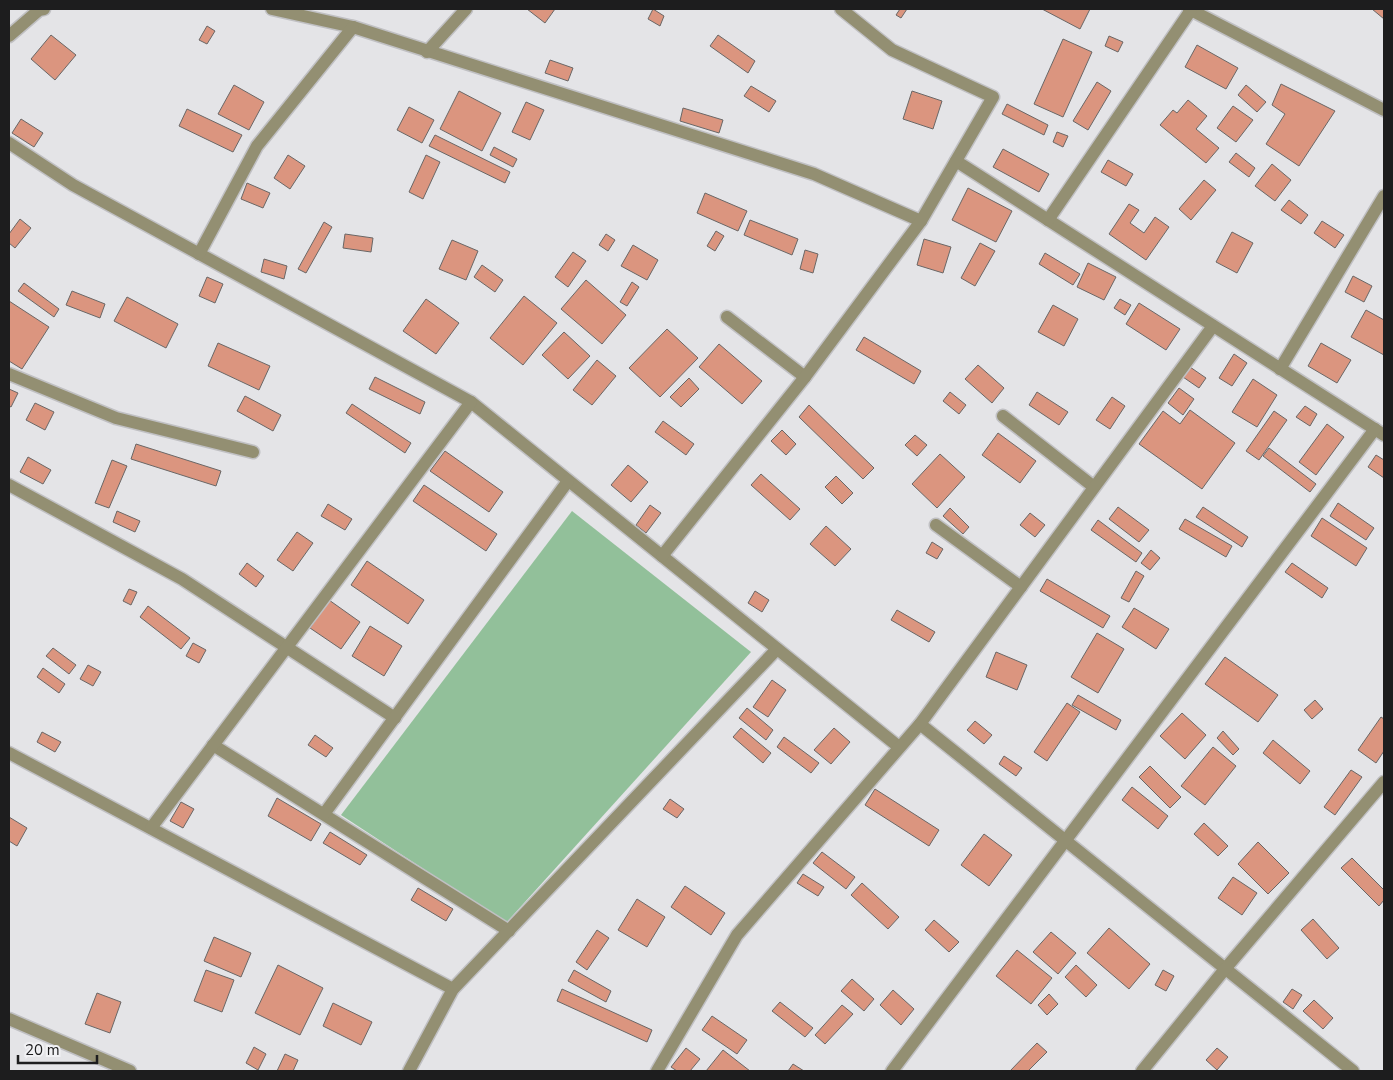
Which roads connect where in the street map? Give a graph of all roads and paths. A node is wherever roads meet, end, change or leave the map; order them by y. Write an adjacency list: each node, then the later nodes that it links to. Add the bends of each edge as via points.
1 (39, 9): 7 (street)
2 (272, 9): 6 (street)
3 (466, 9): 8 (street)
4 (841, 9): 11 (street, via 892,50 993,97)
5 (1190, 9): 9 (street); 13 (street)
6 (353, 27): 8 (street); 15 (street, via 257,146)
7 (9, 36)
8 (428, 52): 14 (street, via 814,174)
9 (1384, 109)
10 (9, 143): 15 (street, via 73,185)
11 (956, 161): 13 (street); 14 (street)
12 (1384, 196): 18 (street)
13 (1048, 220): 17 (street)
14 (922, 221): 20 (street)
15 (199, 254): 21 (street)
16 (727, 317): 20 (street)
17 (1213, 326): 18 (street); 27 (street)
18 (1280, 369): 23 (street)
19 (9, 374): 24 (street, via 116,418)
20 (805, 377): 29 (street)
21 (470, 402): 25 (street); 31 (street)
22 (1003, 416): 27 (street)
23 (1379, 432): 41 (street)
24 (254, 452)
25 (568, 481): 29 (street); 33 (street)
26 (9, 485): 31 (street, via 182,579)
27 (1094, 488): 30 (street)
28 (936, 525): 30 (street)
29 (662, 556): 32 (street)
30 (1021, 587): 34 (street)
31 (286, 648): 33 (street); 35 (street)
32 (777, 649): 36 (street); 42 (street)
33 (395, 718): 39 (street)
34 (920, 724): 36 (street); 41 (street)
35 (214, 745): 39 (street); 40 (street)
36 (900, 747): 48 (street, via 737,935)
37 (9, 753): 40 (street)
38 (1384, 782): 43 (street)
39 (324, 814): 42 (street)
40 (151, 828): 44 (street)
41 (1066, 841): 43 (street); 49 (street)
42 (509, 931): 44 (street)
43 (1225, 969): 50 (street); 51 (street)
44 (454, 989): 47 (street)
45 (9, 1019): 46 (street)
46 (130, 1071)
47 (409, 1071)
48 (657, 1071)
49 (892, 1071)
50 (1142, 1071)
51 (1353, 1071)

